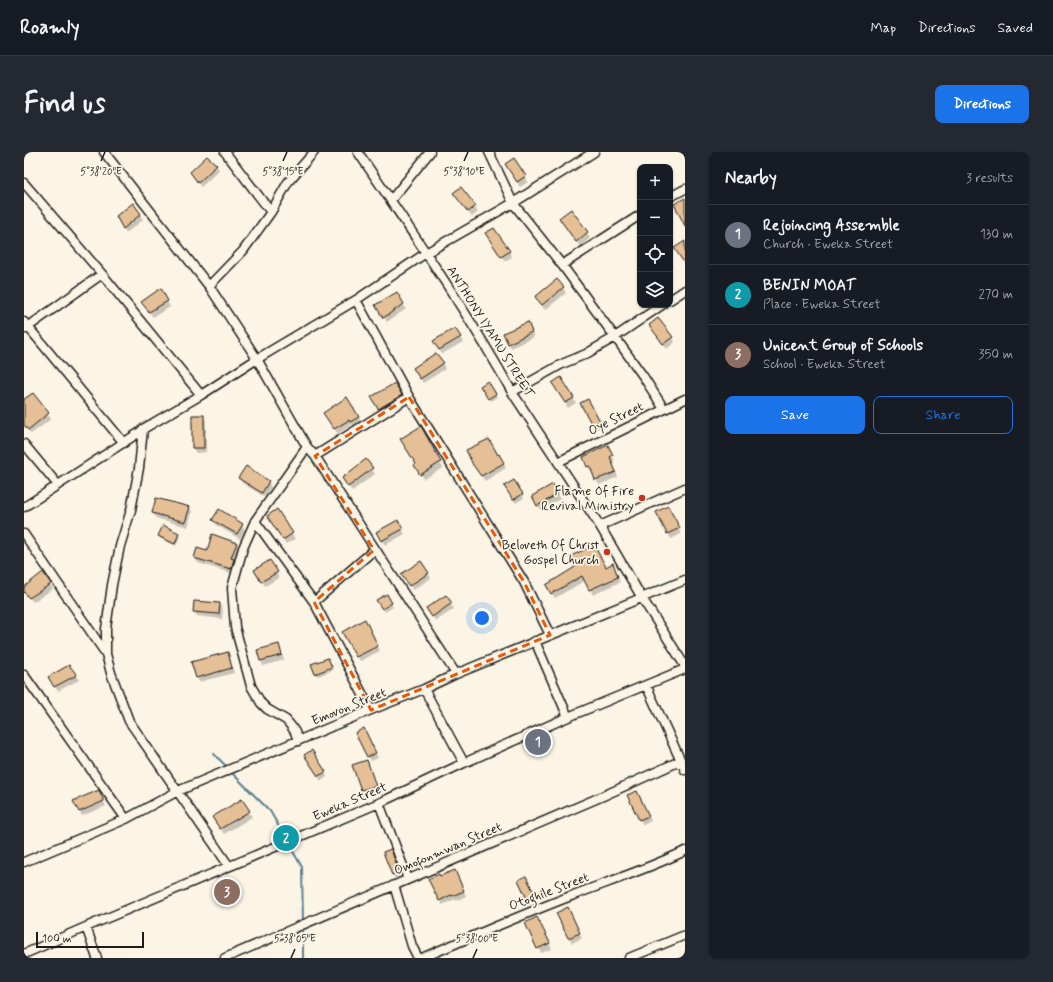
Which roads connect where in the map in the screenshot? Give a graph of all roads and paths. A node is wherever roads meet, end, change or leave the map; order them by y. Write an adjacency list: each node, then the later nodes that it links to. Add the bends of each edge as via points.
1 (104, 152): 19 (street)
2 (225, 152): 14 (street)
3 (314, 152): 14 (street, via 288,182)
4 (358, 152): 12 (street, ANTHONY IYAMU STREET)
5 (430, 152): 12 (street)
6 (489, 152): 13 (street)
7 (594, 152): 8 (street)
8 (584, 155): 13 (street)
9 (24, 183): 18 (street)
10 (685, 189): 11 (street)
11 (673, 195)
12 (391, 200): 16 (street, ANTHONY IYAMU STREET)
13 (513, 203): 16 (street); 17 (street)
14 (271, 212): 19 (street, via 243,251)
15 (637, 217): 17 (street)
16 (426, 253): 22 (street); 27 (street, ANTHONY IYAMU STREET)
17 (562, 265): 25 (street)
18 (102, 274): 24 (street); 28 (street)
19 (210, 286): 26 (street)
20 (685, 290): 21 (street)
21 (673, 298)
22 (356, 300): 26 (street); 29 (street)
23 (658, 308): 25 (street)
24 (25, 326): 33 (street)
25 (615, 337): 27 (street); 31 (street)
26 (257, 359): 28 (street); 35 (street)
27 (512, 392): 37 (street, ANTHONY IYAMU STREET)
28 (201, 395): 32 (street)
29 (409, 397): 36 (street); 48 (street, via 524,582)
30 (685, 399): 31 (street, Oye Street)
31 (664, 409): 37 (street, Oye Street)
32 (143, 429): 33 (street); 50 (street, via 139,468 112,585 106,629)
33 (124, 443): 38 (street)
34 (24, 444): 38 (street)
35 (307, 447): 36 (street); 41 (street)
36 (315, 456): 44 (street)
37 (558, 462): 42 (street, ANTHONY IYAMU STREET)
38 (58, 485): 40 (street)
39 (685, 488): 42 (street)
40 (24, 507)
41 (255, 521): 47 (street); 58 (street, via 243,548 232,588 235,627 255,692 264,706 291,726)
42 (600, 526): 46 (street)
43 (24, 534): 50 (street)
44 (374, 550): 47 (street); 52 (street)
45 (685, 580): 46 (street, Emovon Street)
46 (642, 598): 48 (street, Emovon Street); 51 (street)
47 (314, 602): 56 (street)
48 (550, 636): 49 (street, Emovon Street)
49 (535, 641): 52 (street, Emovon Street); 57 (street)
50 (106, 654): 62 (street, via 129,721)
51 (685, 668): 54 (street, Eweka Street)
52 (456, 674): 55 (street, Emovon Street)
53 (24, 675): 64 (street)
54 (646, 685): 57 (street, Eweka Street); 59 (street)
55 (424, 689): 56 (street, Emovon Street); 60 (street)
56 (371, 710): 58 (street, Emovon Street)
57 (568, 717): 60 (street, Eweka Street)
58 (298, 741): 62 (street, Emovon Street)
59 (680, 761): 61 (street); 68 (street, Omofonmwan Street)
60 (464, 764): 63 (street, Eweka Street)
61 (685, 770)
62 (178, 791): 64 (street, Emovon Street); 67 (street)
63 (379, 803): 67 (street, Eweka Street); 68 (street)
64 (126, 819): 66 (street, Emovon Street)
65 (685, 851): 76 (street, Otoghile Street, via 657,865 518,916)
66 (24, 862)
67 (229, 866): 70 (street, Eweka Street)
68 (408, 879): 69 (street, Omofonmwan Street)
69 (394, 885): 74 (street, Omofonmwan Street); 75 (street)
70 (86, 927): 72 (street, Eweka Street); 73 (street)
71 (684, 938): 77 (street)
72 (24, 954)
73 (97, 958)
74 (224, 958)
75 (418, 958)
76 (422, 958)
77 (629, 958)

